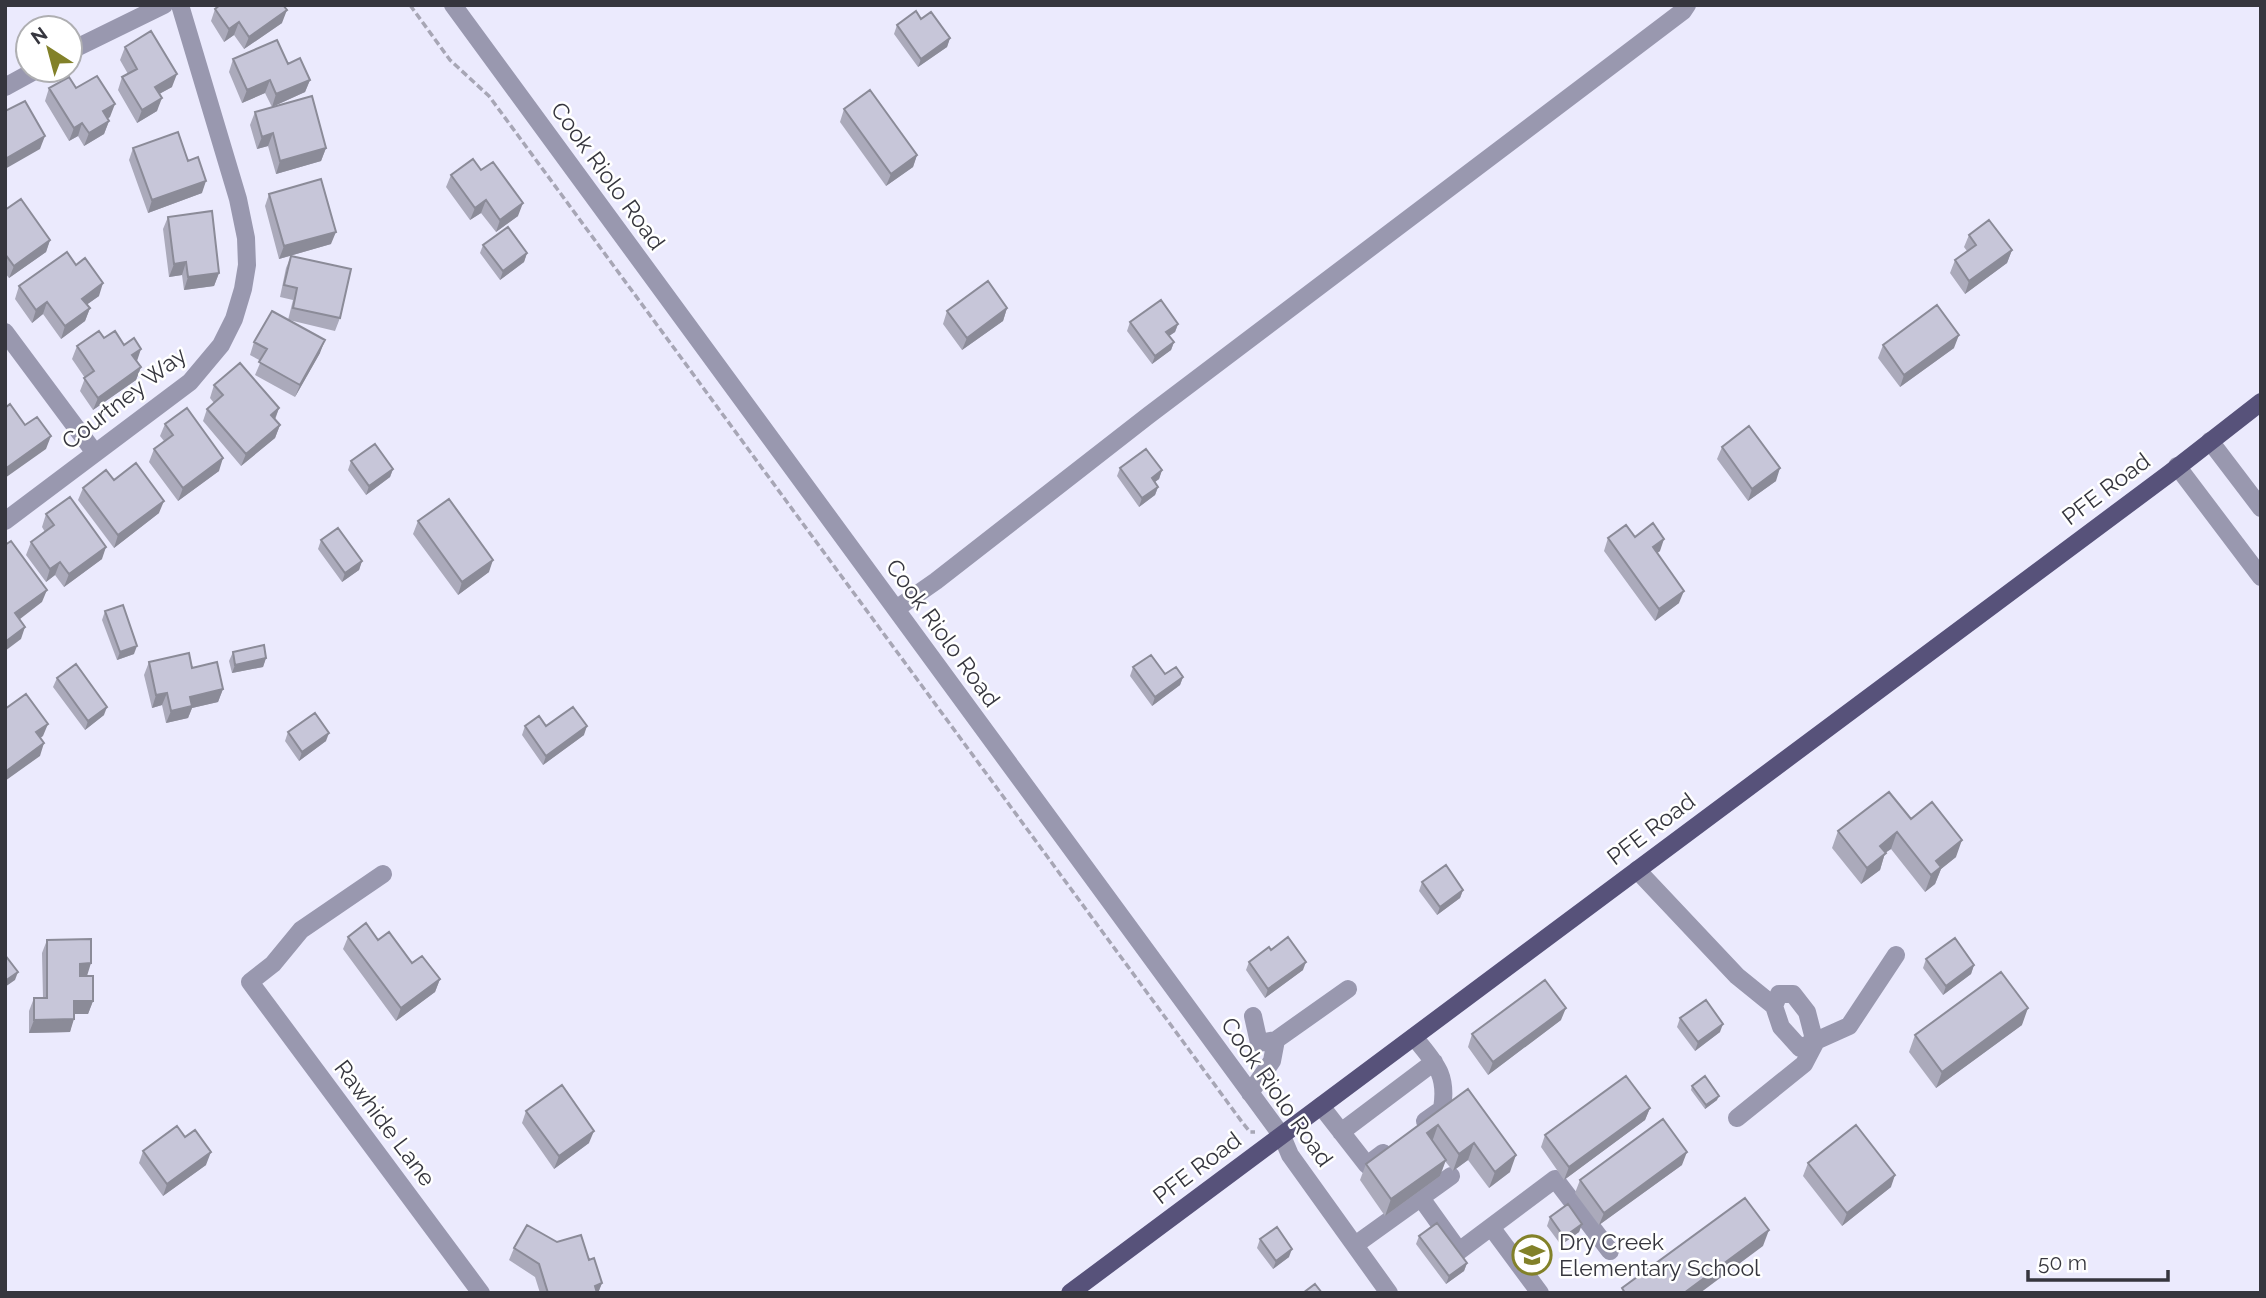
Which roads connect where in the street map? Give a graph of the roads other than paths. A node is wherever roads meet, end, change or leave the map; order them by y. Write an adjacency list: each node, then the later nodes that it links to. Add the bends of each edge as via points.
1 (164, 5): 5 (street)
2 (180, 5): 9 (street, Courtney Way, via 238,199 246,238 243,289 234,319 207,364 190,382)
3 (453, 5): 14 (street, Cook Riolo Road)
4 (1687, 5): 14 (street)
5 (84, 44)
6 (5, 332): 9 (street)
7 (2261, 402): 8 (main road, PFE Road)
8 (2210, 441): 10 (main road, PFE Road); 11 (street)
9 (95, 453): 12 (street, Courtney Way)
10 (2178, 466): 13 (street); 15 (main road, PFE Road)
11 (2261, 508)
12 (5, 521)
13 (2261, 577)
14 (896, 609): 25 (street, Cook Riolo Road)
15 (1637, 870): 19 (street, via 1737,976); 21 (main road, PFE Road)
16 (383, 874): 35 (street, Rawhide Lane, via 301,930 273,964 250,982)
17 (1896, 955): 23 (street, via 1849,1027)
18 (1348, 989): 22 (street)
19 (1774, 1006): 23 (street, via 1781,1027 1800,1048); 23 (street, via 1779,994 1793,994 1807,1012)
20 (1253, 1016): 22 (street, via 1259,1043)
21 (1415, 1037): 24 (street); 26 (main road, PFE Road)
22 (1276, 1040): 25 (street, via 1272,1061)
23 (1815, 1043): 27 (street, via 1804,1064)
24 (1434, 1062): 28 (street); 28 (street, via 1445,1090 1442,1110 1367,1165)
25 (1250, 1093): 29 (street, Cook Riolo Road)
26 (1321, 1106): 28 (street); 29 (main road, PFE Road)
27 (1737, 1118)
28 (1342, 1132)
29 (1282, 1136): 33 (street, Cook Riolo Road, via 1290,1155); 36 (main road, PFE Road)
30 (1451, 1176): 31 (street)
31 (1421, 1198): 32 (street, via 1459,1251); 33 (street)
32 (1491, 1227): 34 (street, via 1555,1179); 38 (street)
33 (1355, 1245): 37 (street, Cook Riolo Road)
34 (1610, 1251)
35 (481, 1293)
36 (1070, 1293)
37 (1389, 1293)
38 (1539, 1293)

